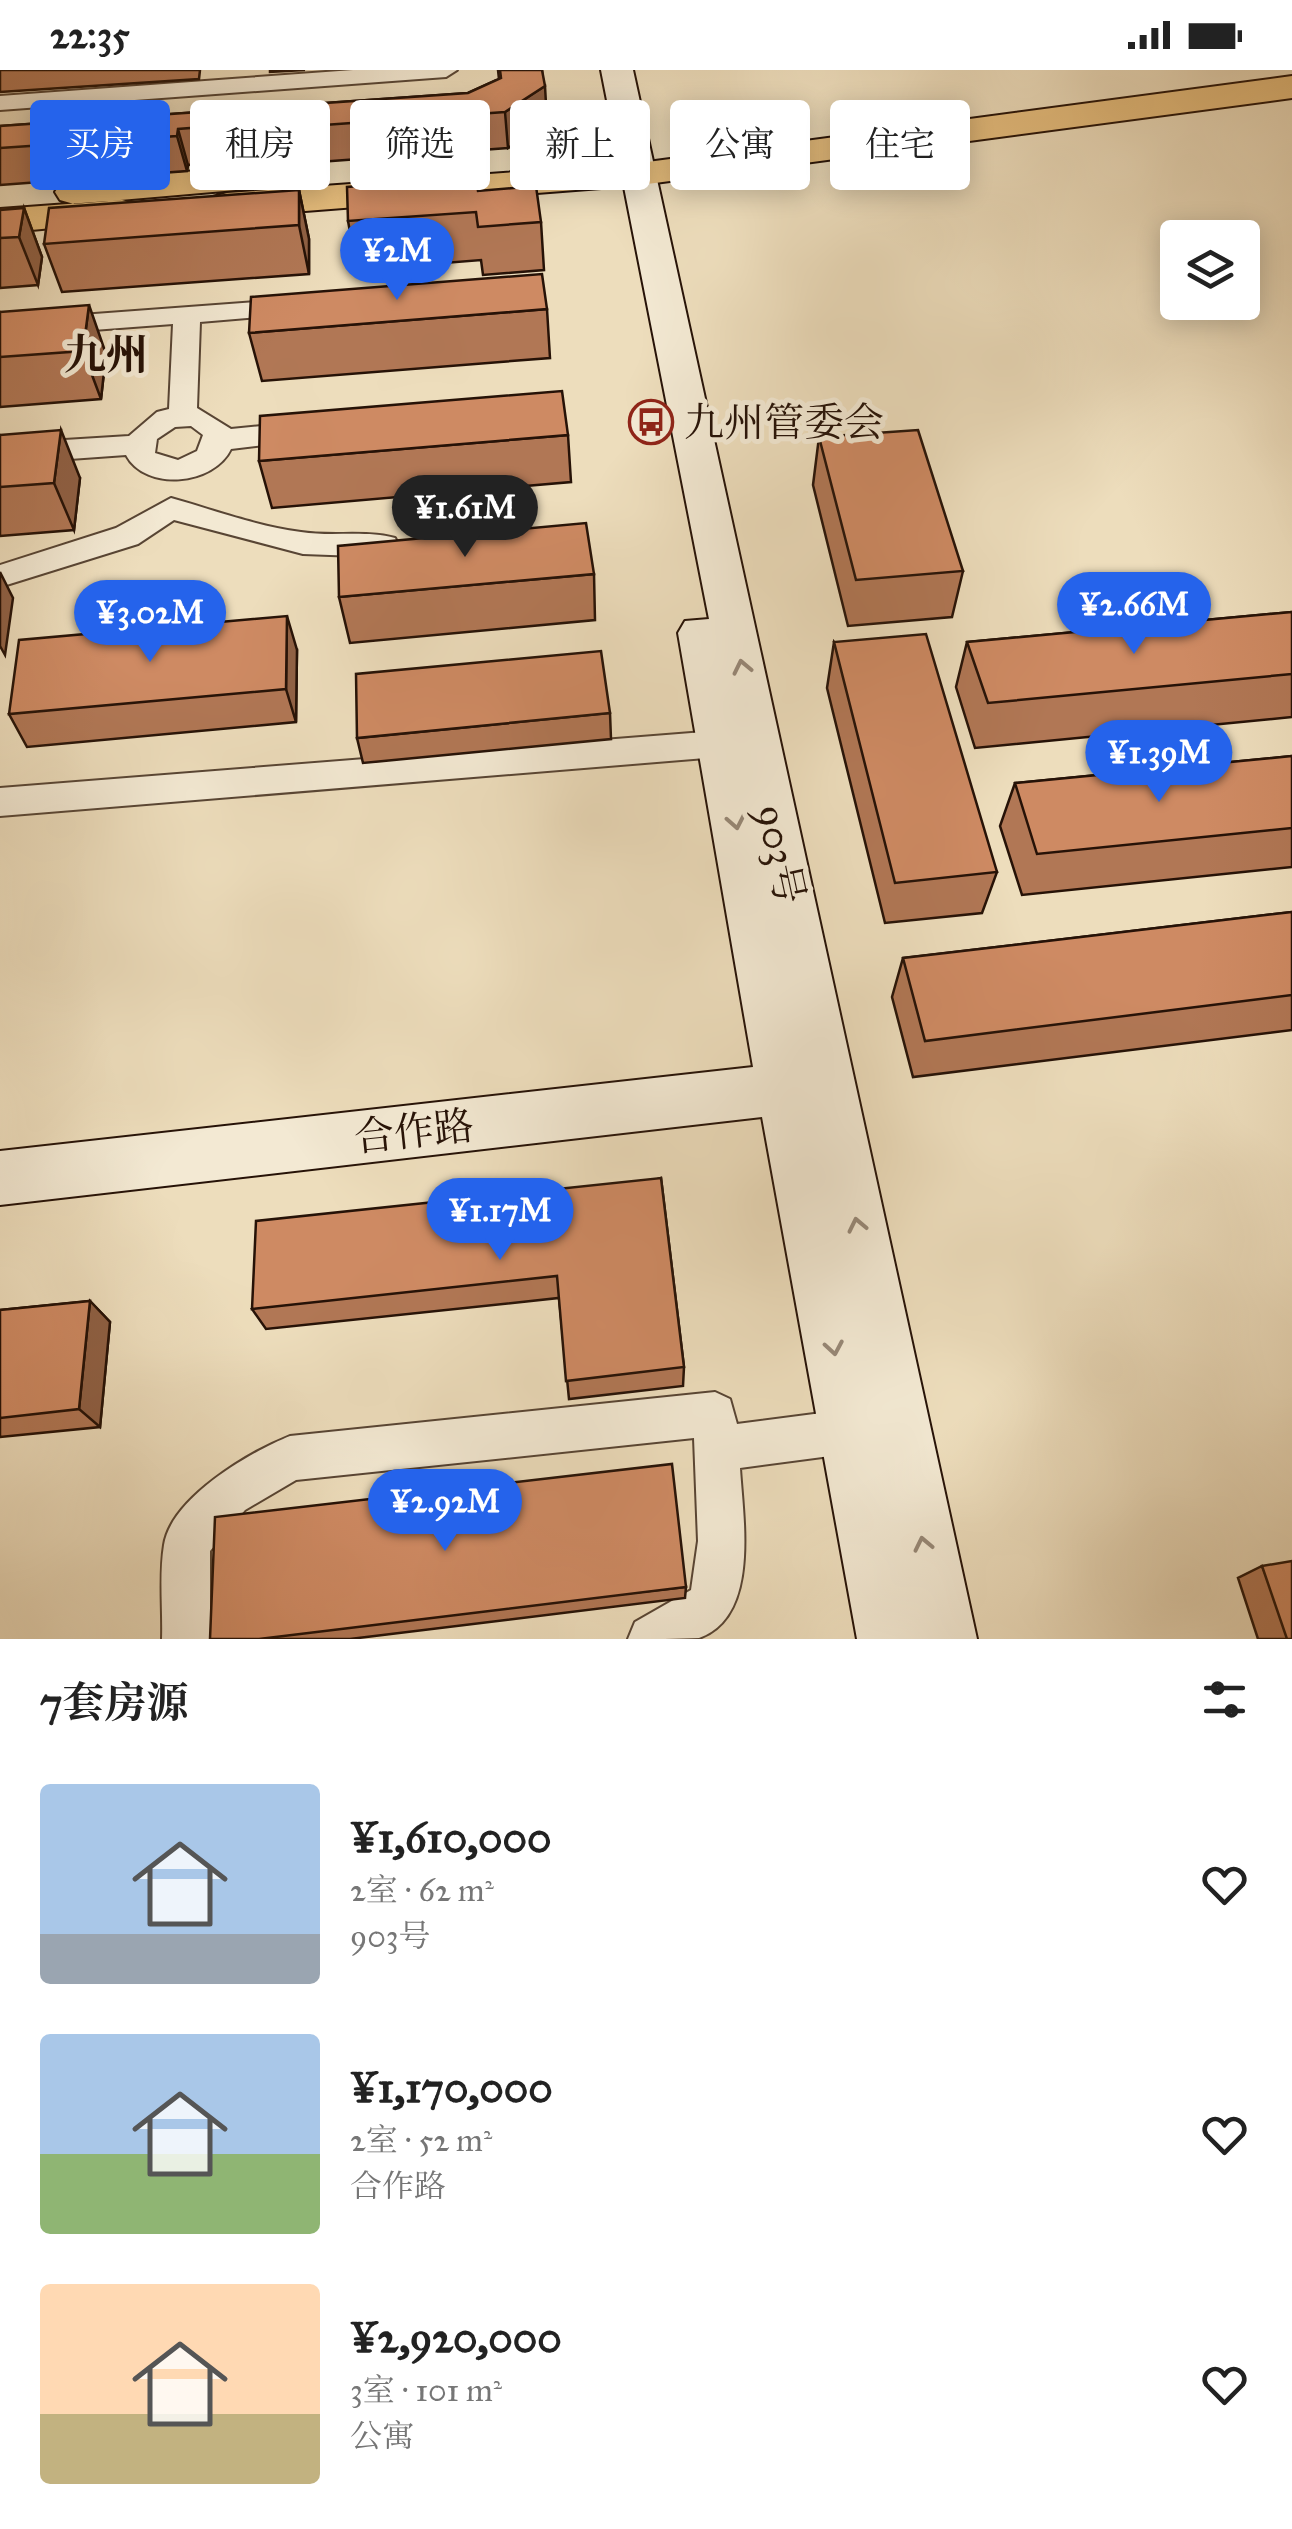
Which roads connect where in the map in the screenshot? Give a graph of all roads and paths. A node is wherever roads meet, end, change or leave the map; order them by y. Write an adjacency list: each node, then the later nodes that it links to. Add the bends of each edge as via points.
1 (446, 70): 5 (street)
2 (586, 70): 7 (street)
3 (618, 70): 8 (street)
4 (1239, 70): 10 (highway)
5 (230, 86): 9 (street)
6 (1288, 88): 11 (highway)
7 (598, 100)
8 (620, 100)
9 (0, 103)
10 (650, 160)
11 (650, 161)
12 (510, 167): 15 (highway, via 223,173)
13 (510, 174): 16 (highway)
14 (628, 190): 29 (street)
15 (0, 197)
16 (0, 221)
17 (322, 305): 18 (street)
18 (187, 316): 19 (street); 20 (street)
19 (0, 329)
20 (183, 416): 22 (street, via 210,422); 23 (street, via 153,426)
21 (332, 429): 22 (street)
22 (220, 440): 25 (street, via 206,461)
23 (138, 445): 24 (street); 25 (street, via 148,464)
24 (0, 454)
25 (176, 470): 26 (street)
26 (171, 508): 27 (street, via 242,533 358,548); 28 (street, via 128,536)
27 (414, 543)
28 (0, 576)
29 (739, 742): 30 (street); 31 (street)
30 (0, 802)
31 (808, 1086): 32 (street, 合作路); 33 (street, one-way to 31); 34 (street, one-way to 34)
32 (0, 1178)
33 (899, 1425): 34 (street); 39 (street, one-way to 33)
34 (848, 1432): 35 (street); 38 (street)
35 (716, 1449): 36 (street, via 714,1414 290,1458 229,1494 187,1543); 37 (street, via 721,1541 712,1604)
36 (186, 1639)
37 (652, 1639)
38 (891, 1639)
39 (943, 1639)

